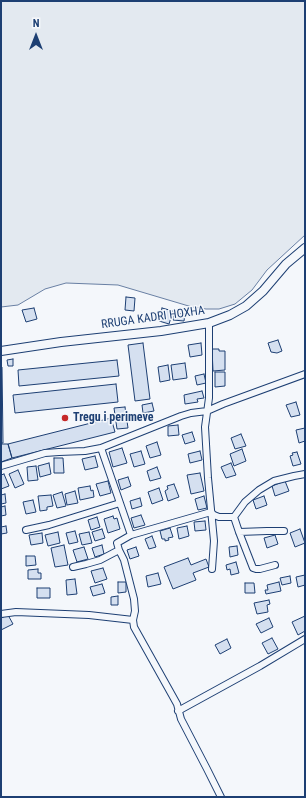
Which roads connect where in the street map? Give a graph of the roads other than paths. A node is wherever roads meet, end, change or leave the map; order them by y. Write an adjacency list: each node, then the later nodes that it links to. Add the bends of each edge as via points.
1 (305, 248): 2 (main road, RRUGA KADRI HOXHA, via 246,306)
2 (209, 323): 3 (main road, RRUGA KADRI HOXHA); 5 (street)
3 (1, 351)
4 (305, 374): 5 (street)
5 (207, 411): 6 (street, via 181,416); 10 (street, via 205,427)
6 (101, 448): 7 (street, via 45,453); 9 (street)
7 (1, 466)
8 (305, 474): 11 (street, via 274,481 259,490 245,502)
9 (120, 503): 12 (street); 15 (street)
10 (211, 512): 11 (street, via 219,517); 15 (street); 19 (street, via 214,540)
11 (234, 517): 14 (street)
12 (26, 530)
13 (284, 531): 14 (street)
14 (239, 532): 17 (street, via 256,570)
15 (131, 535): 16 (street, via 117,543)
16 (119, 550): 18 (street, via 100,560); 21 (street, via 134,599)
17 (275, 565)
18 (73, 567)
19 (212, 569)
20 (1, 614): 21 (street, via 16,612 88,615)
21 (133, 620): 23 (street, via 134,628 177,704)
22 (305, 639): 23 (street)
23 (178, 711): 24 (street)
24 (221, 797)

